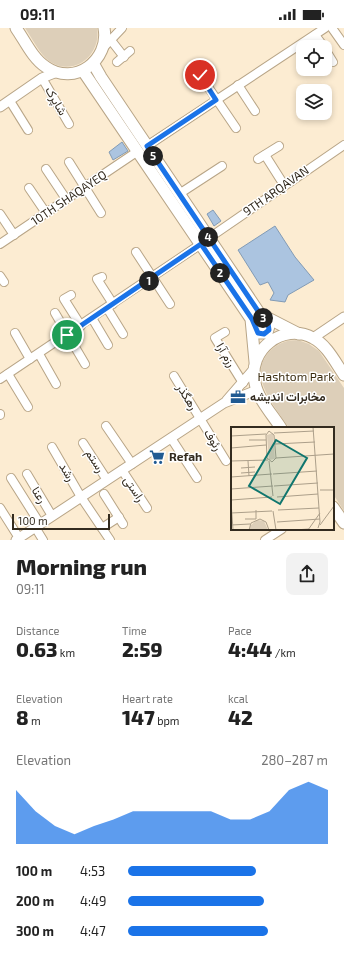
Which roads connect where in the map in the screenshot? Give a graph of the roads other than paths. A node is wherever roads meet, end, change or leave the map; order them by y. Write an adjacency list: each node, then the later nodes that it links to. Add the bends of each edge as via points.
1 (16, 28): 15 (main road, via 40,62)
2 (104, 28): 8 (main road)
3 (122, 28): 8 (street)
4 (325, 28): 6 (street, 10TH SHAQAYEQ)
5 (332, 28): 9 (street)
6 (315, 35): 7 (street); 18 (street, 10TH SHAQAYEQ)
7 (318, 40)
8 (107, 43): 10 (street, via 120,60); 13 (main road)
9 (344, 45)
10 (130, 51)
11 (332, 59): 12 (street)
12 (334, 62)
13 (94, 63): 14 (main road); 28 (main road)
14 (83, 71): 15 (main road, via 70,74); 28 (main road)
15 (57, 72): 17 (street)
16 (200, 75): 19 (street)
17 (42, 78): 20 (street); 23 (street, شاپرک)
18 (238, 85): 19 (street, 10TH SHAQAYEQ); 22 (street)
19 (216, 100): 24 (street); 28 (street, 10TH SHAQAYEQ)
20 (10, 101): 21 (street); 25 (street)
21 (0, 107)
22 (255, 111)
23 (69, 124)
24 (236, 128)
25 (28, 130)
26 (344, 145): 32 (street, 9TH ARQAVAN)
27 (279, 146): 32 (street, via 261,157)
28 (142, 148): 33 (street, 10TH SHAQAYEQ); 35 (main road); 41 (main road)
29 (69, 162): 33 (street)
30 (222, 166): 35 (street)
31 (46, 169): 36 (street)
32 (284, 185): 41 (street, 9TH ARQAVAN)
33 (85, 187): 36 (street, 10TH SHAQAYEQ); 38 (street)
34 (29, 188): 37 (street)
35 (179, 194): 41 (main road)
36 (66, 199): 37 (street, 10TH SHAQAYEQ)
37 (46, 213): 40 (street, 10TH SHAQAYEQ)
38 (101, 213)
39 (0, 214): 40 (street)
40 (14, 235): 42 (street, 10TH SHAQAYEQ)
41 (205, 241): 45 (street, 9TH ARQAVAN); 50 (main road)
42 (0, 244)
43 (136, 252): 45 (street)
44 (102, 277): 48 (street, via 97,279)
45 (153, 278): 47 (street); 48 (street, 9TH ARQAVAN)
46 (72, 295): 53 (street, via 64,299)
47 (170, 304)
48 (110, 306): 52 (street, 9TH ARQAVAN); 56 (street)
49 (55, 313): 58 (street)
50 (256, 317): 57 (main road); 64 (main road)
51 (344, 317): 59 (street)
52 (92, 318): 53 (street, 9TH ARQAVAN); 60 (street)
53 (81, 326): 58 (street, 9TH ARQAVAN)
54 (225, 332): 69 (street, رزم آرا, via 215,338)
55 (15, 333): 62 (street)
56 (123, 334)
57 (299, 334): 59 (main road); 64 (main road, via 285,334 272,340 262,350)
58 (67, 335): 61 (street, 9TH ARQAVAN); 63 (street)
59 (313, 338): 66 (main road, via 324,346)
60 (108, 345)
61 (39, 354): 62 (street, 9TH ARQAVAN); 70 (street)
62 (30, 359): 65 (street, 9TH ARQAVAN)
63 (85, 364)
64 (254, 366): 69 (street); 71 (main road)
65 (8, 374): 68 (street, 9TH ARQAVAN); 73 (street)
66 (344, 375)
67 (174, 376): 74 (street, رهگذر)
68 (0, 379)
69 (243, 383): 72 (street)
70 (56, 384)
71 (257, 390): 72 (street); 76 (main road)
72 (224, 403): 74 (street)
73 (28, 407)
74 (200, 419): 77 (street); 80 (street, رئوف)
75 (106, 426): 81 (street)
76 (280, 427)
77 (171, 438): 81 (street); 85 (street)
78 (83, 443): 86 (street, رستم)
79 (52, 447): 88 (street, رشد)
80 (226, 461)
81 (132, 464): 82 (street)
82 (122, 470): 86 (street); 90 (street, راستی)
83 (26, 474): 92 (street, رعنا)
84 (11, 478): 94 (street)
85 (197, 478)
86 (107, 480): 88 (street)
87 (104, 494): 95 (street, via 121,521)
88 (81, 497): 92 (street); 95 (street, رشد)
89 (0, 508): 97 (street)
90 (147, 508)
91 (334, 508): 93 (main road)
92 (52, 516): 94 (street)
93 (344, 523)
94 (37, 526): 97 (street); 98 (street)
95 (102, 528): 99 (street, رشد)
96 (280, 530): 100 (street)
97 (17, 539)
98 (43, 540)
99 (110, 540)
100 (265, 540)

